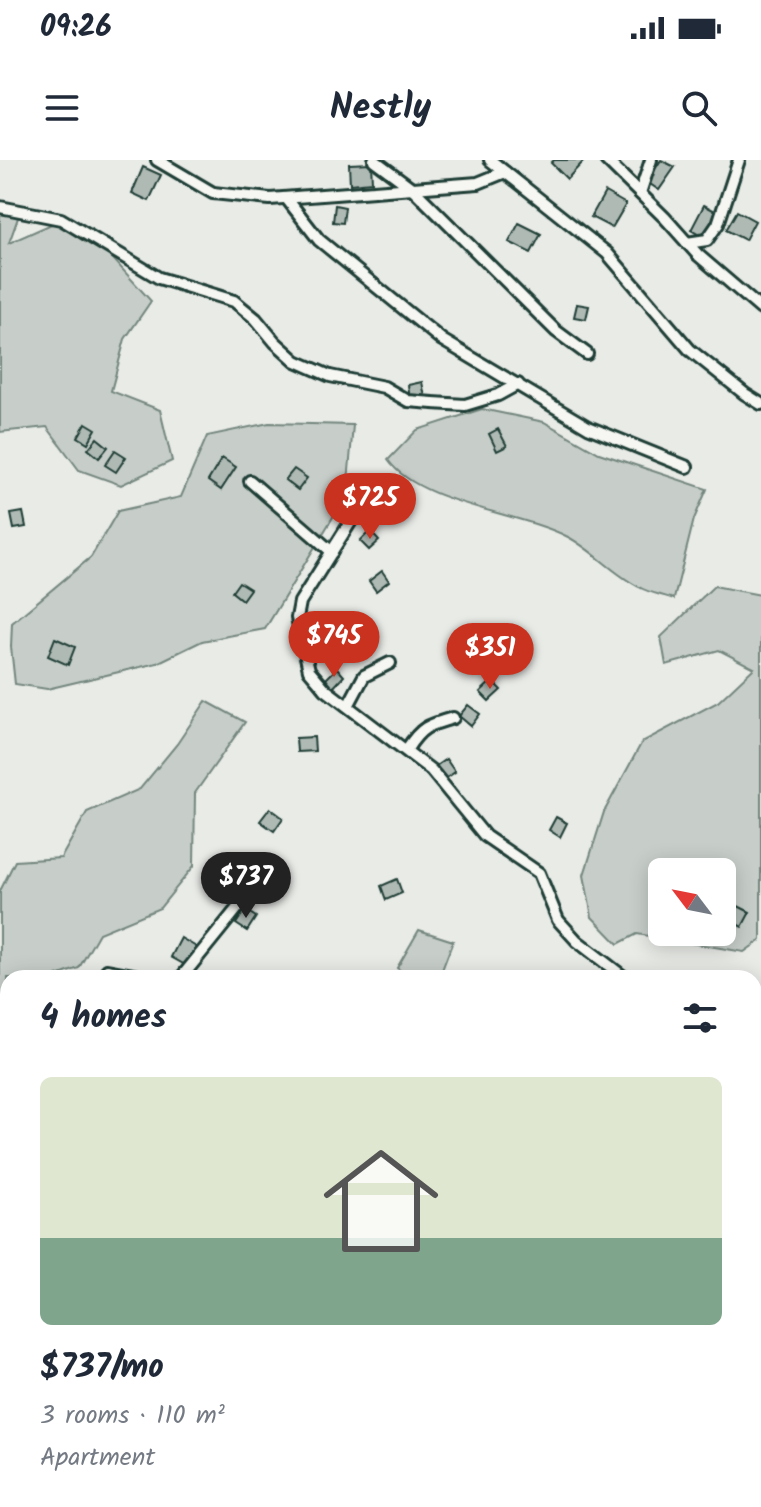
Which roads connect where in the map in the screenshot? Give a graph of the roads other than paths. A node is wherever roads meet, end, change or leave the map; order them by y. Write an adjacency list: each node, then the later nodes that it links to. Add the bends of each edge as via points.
1 (157, 160): 10 (street, via 213,193)
2 (374, 160): 8 (street)
3 (490, 160): 7 (street)
4 (606, 160): 9 (street)
5 (651, 160): 9 (street)
6 (739, 160): 12 (street, via 718,224 707,240)
7 (505, 172): 8 (street, via 478,183); 16 (street, via 607,253 690,350)
8 (413, 189): 10 (street); 14 (street, via 556,331)
9 (640, 193): 12 (street)
10 (287, 199): 15 (street, via 319,240 442,340)
11 (0, 207): 15 (street, via 61,219 159,278 234,301 296,361 330,376 384,387 408,401 465,405)
12 (687, 243): 13 (street)
13 (761, 309)
14 (587, 354)
15 (518, 384): 17 (street, via 588,427)
16 (761, 404)
17 (687, 467)
18 (250, 481): 20 (street)
19 (363, 502): 20 (street)
20 (332, 552): 22 (street, via 310,582 297,618 309,670)
21 (390, 663): 22 (street, via 364,676)
22 (348, 706): 24 (street)
23 (453, 718): 24 (street, via 427,725)
24 (407, 749): 27 (street, via 485,836 539,873 558,920)
25 (257, 884): 26 (street)
26 (187, 970)
27 (615, 970)

